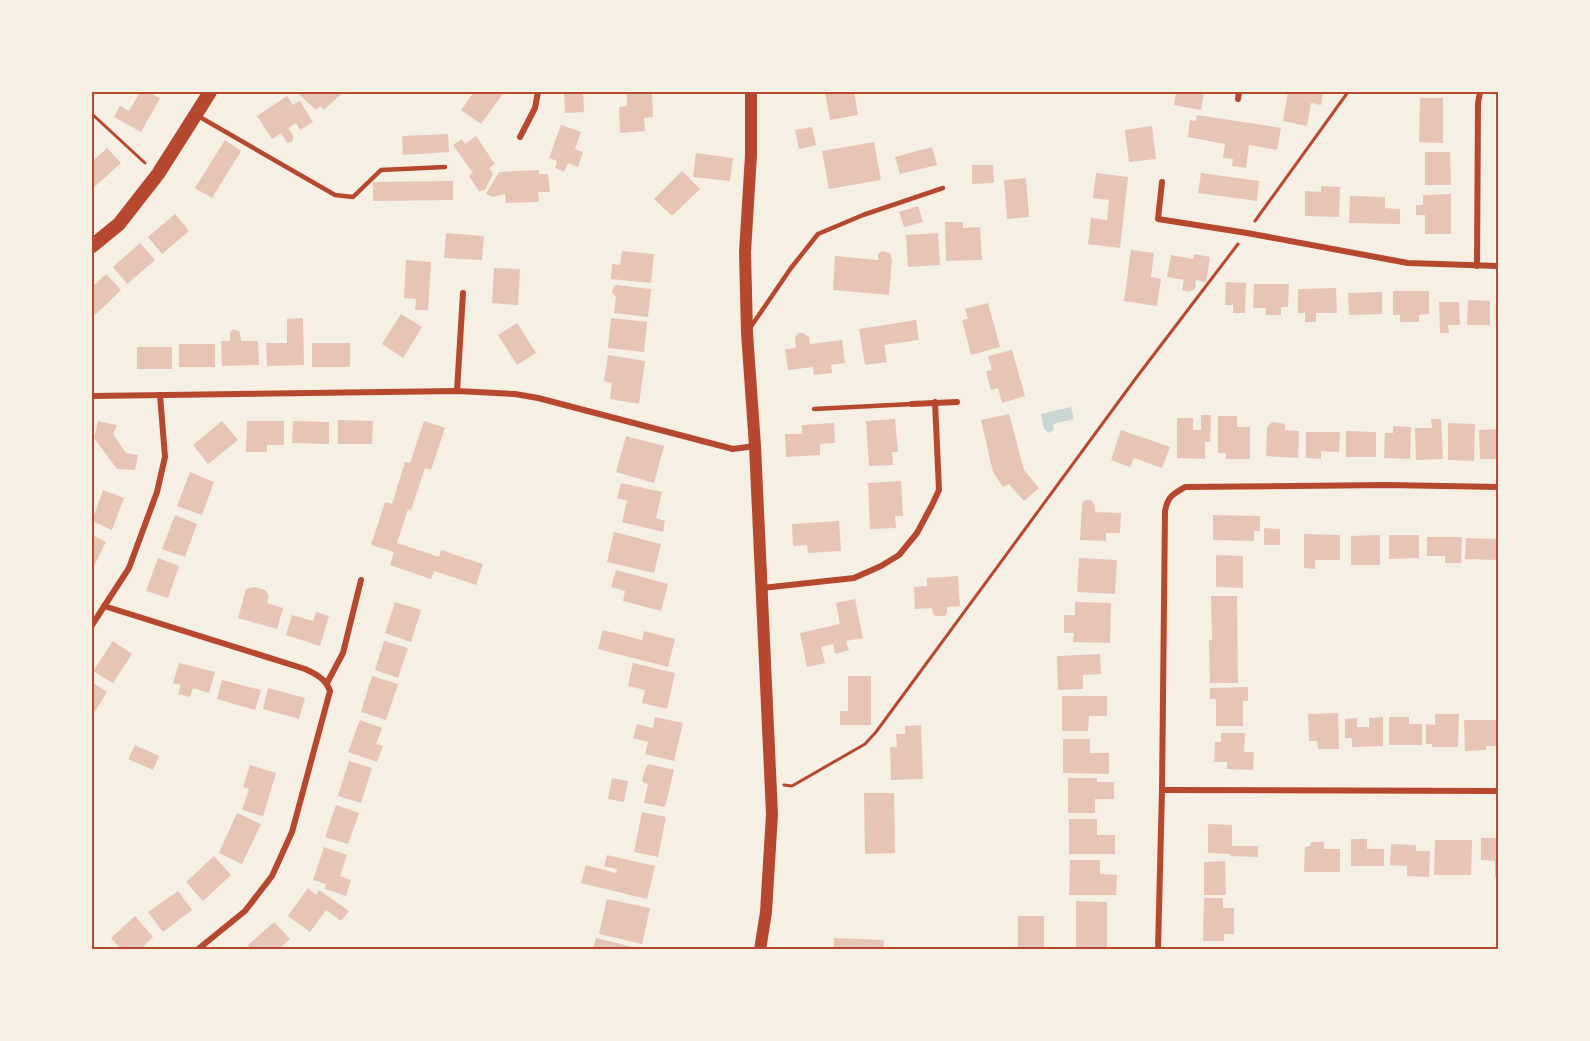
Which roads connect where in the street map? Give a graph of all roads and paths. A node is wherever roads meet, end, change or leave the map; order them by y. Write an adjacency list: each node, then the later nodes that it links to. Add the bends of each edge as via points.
1 (210, 92): 9 (main road)
2 (538, 92): 10 (street, via 535,108)
3 (751, 92): 20 (main road, via 745,252)
4 (1239, 92): 7 (street)
5 (1348, 92): 15 (path)
6 (1480, 92): 17 (street)
7 (1238, 99)
8 (92, 114): 12 (path)
9 (195, 115): 11 (lane, via 335,195 353,197 381,170); 12 (main road)
10 (520, 137)
11 (445, 167)
12 (158, 174): 16 (main road, via 119,224)
13 (1162, 182): 15 (street, via 1158,219)
14 (944, 188): 20 (lane, via 818,234)
15 (1247, 233): 17 (street, via 1408,263); 35 (path, via 876,732 865,744 792,786)
16 (92, 246)
17 (1477, 266): 18 (street)
18 (1498, 266)
19 (463, 293): 21 (street)
20 (747, 333): 28 (main road)
21 (457, 390): 22 (street); 28 (street, via 538,398 733,449)
22 (160, 395): 23 (street); 32 (street, via 165,457 157,492 129,568)
23 (92, 396)
24 (935, 402): 25 (street); 26 (street); 31 (street, via 939,490 917,533 899,555 854,578)
25 (957, 402)
26 (912, 404): 27 (lane)
27 (814, 409)
28 (755, 446): 31 (main road)
29 (1498, 487): 36 (street, via 1185,488 1171,495 1165,511)
30 (361, 580): 34 (street, via 343,653)
31 (762, 588): 35 (main road)
32 (104, 606): 33 (street); 34 (street, via 305,669)
33 (92, 625)
34 (327, 683): 38 (street, via 330,691 292,832 272,876 245,911)
35 (770, 783): 39 (main road, via 772,814)
36 (1162, 790): 37 (street); 40 (street)
37 (1498, 791)
38 (197, 950)
39 (760, 950)
40 (1158, 950)

